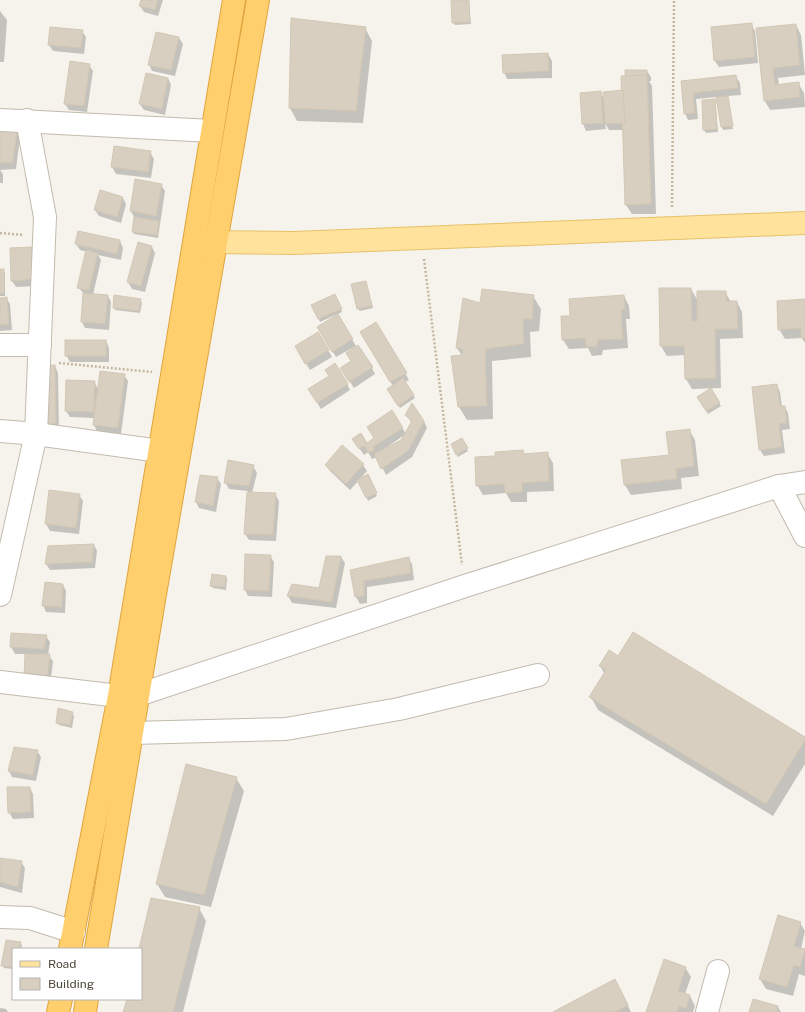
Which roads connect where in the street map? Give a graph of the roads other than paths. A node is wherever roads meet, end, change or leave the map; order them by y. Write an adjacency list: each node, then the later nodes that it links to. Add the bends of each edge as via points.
1 (234, 0): 5 (highway)
2 (258, 0): 7 (highway)
3 (0, 120): 4 (street)
4 (27, 120): 5 (street); 9 (street, via 45,217)
5 (212, 131): 7 (highway)
6 (805, 223): 7 (main road, via 294,243)
7 (205, 242): 12 (highway, via 172,374); 19 (highway)
8 (0, 345): 9 (street)
9 (39, 353): 11 (street)
10 (0, 432): 11 (street)
11 (36, 434): 12 (street); 16 (street)
12 (160, 451): 19 (highway)
13 (805, 482): 14 (street)
14 (779, 486): 15 (street); 19 (street)
15 (805, 536)
16 (0, 595)
17 (538, 675): 20 (street, via 398,709 286,729)
18 (0, 682): 19 (street)
19 (129, 695): 20 (highway); 22 (highway)
20 (132, 733): 23 (highway)
21 (0, 917): 22 (street, via 30,918)
22 (72, 941)
23 (96, 948)
24 (718, 971): 29 (street)
25 (61, 1000): 27 (highway)
26 (87, 1000): 28 (highway)
27 (58, 1012)
28 (85, 1012)
29 (707, 1012)

